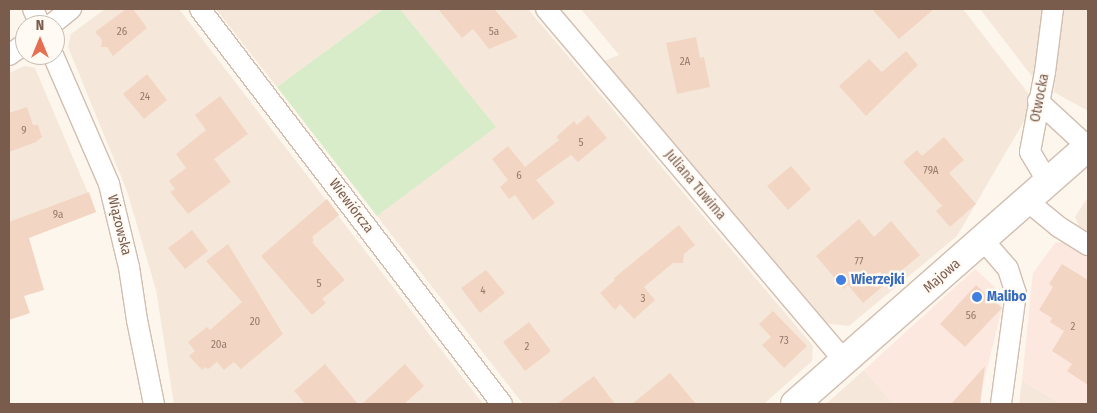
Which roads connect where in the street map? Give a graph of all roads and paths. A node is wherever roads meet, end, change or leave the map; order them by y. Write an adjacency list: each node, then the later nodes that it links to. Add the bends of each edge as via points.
1 (200, 9): 13 (street, Wiewiórcza)
2 (546, 9): 11 (street, Juliana Tuwima)
3 (1053, 9): 5 (street, Otwocka)
4 (57, 65): 12 (street, Wiązowska, via 109,184 129,267)
5 (1038, 101): 6 (street); 7 (street, Otwocka, via 1030,152)
6 (1088, 147): 7 (street, Majowa)
7 (1048, 182): 8 (street, Majowa)
8 (1026, 200): 9 (street, Majowa); 10 (street)
9 (983, 240): 11 (street, Majowa); 15 (street, via 1008,269 1016,294)
10 (1088, 245)
11 (844, 361): 14 (street, Majowa)
12 (154, 404)
13 (502, 404)
14 (795, 404)
15 (1000, 404)

